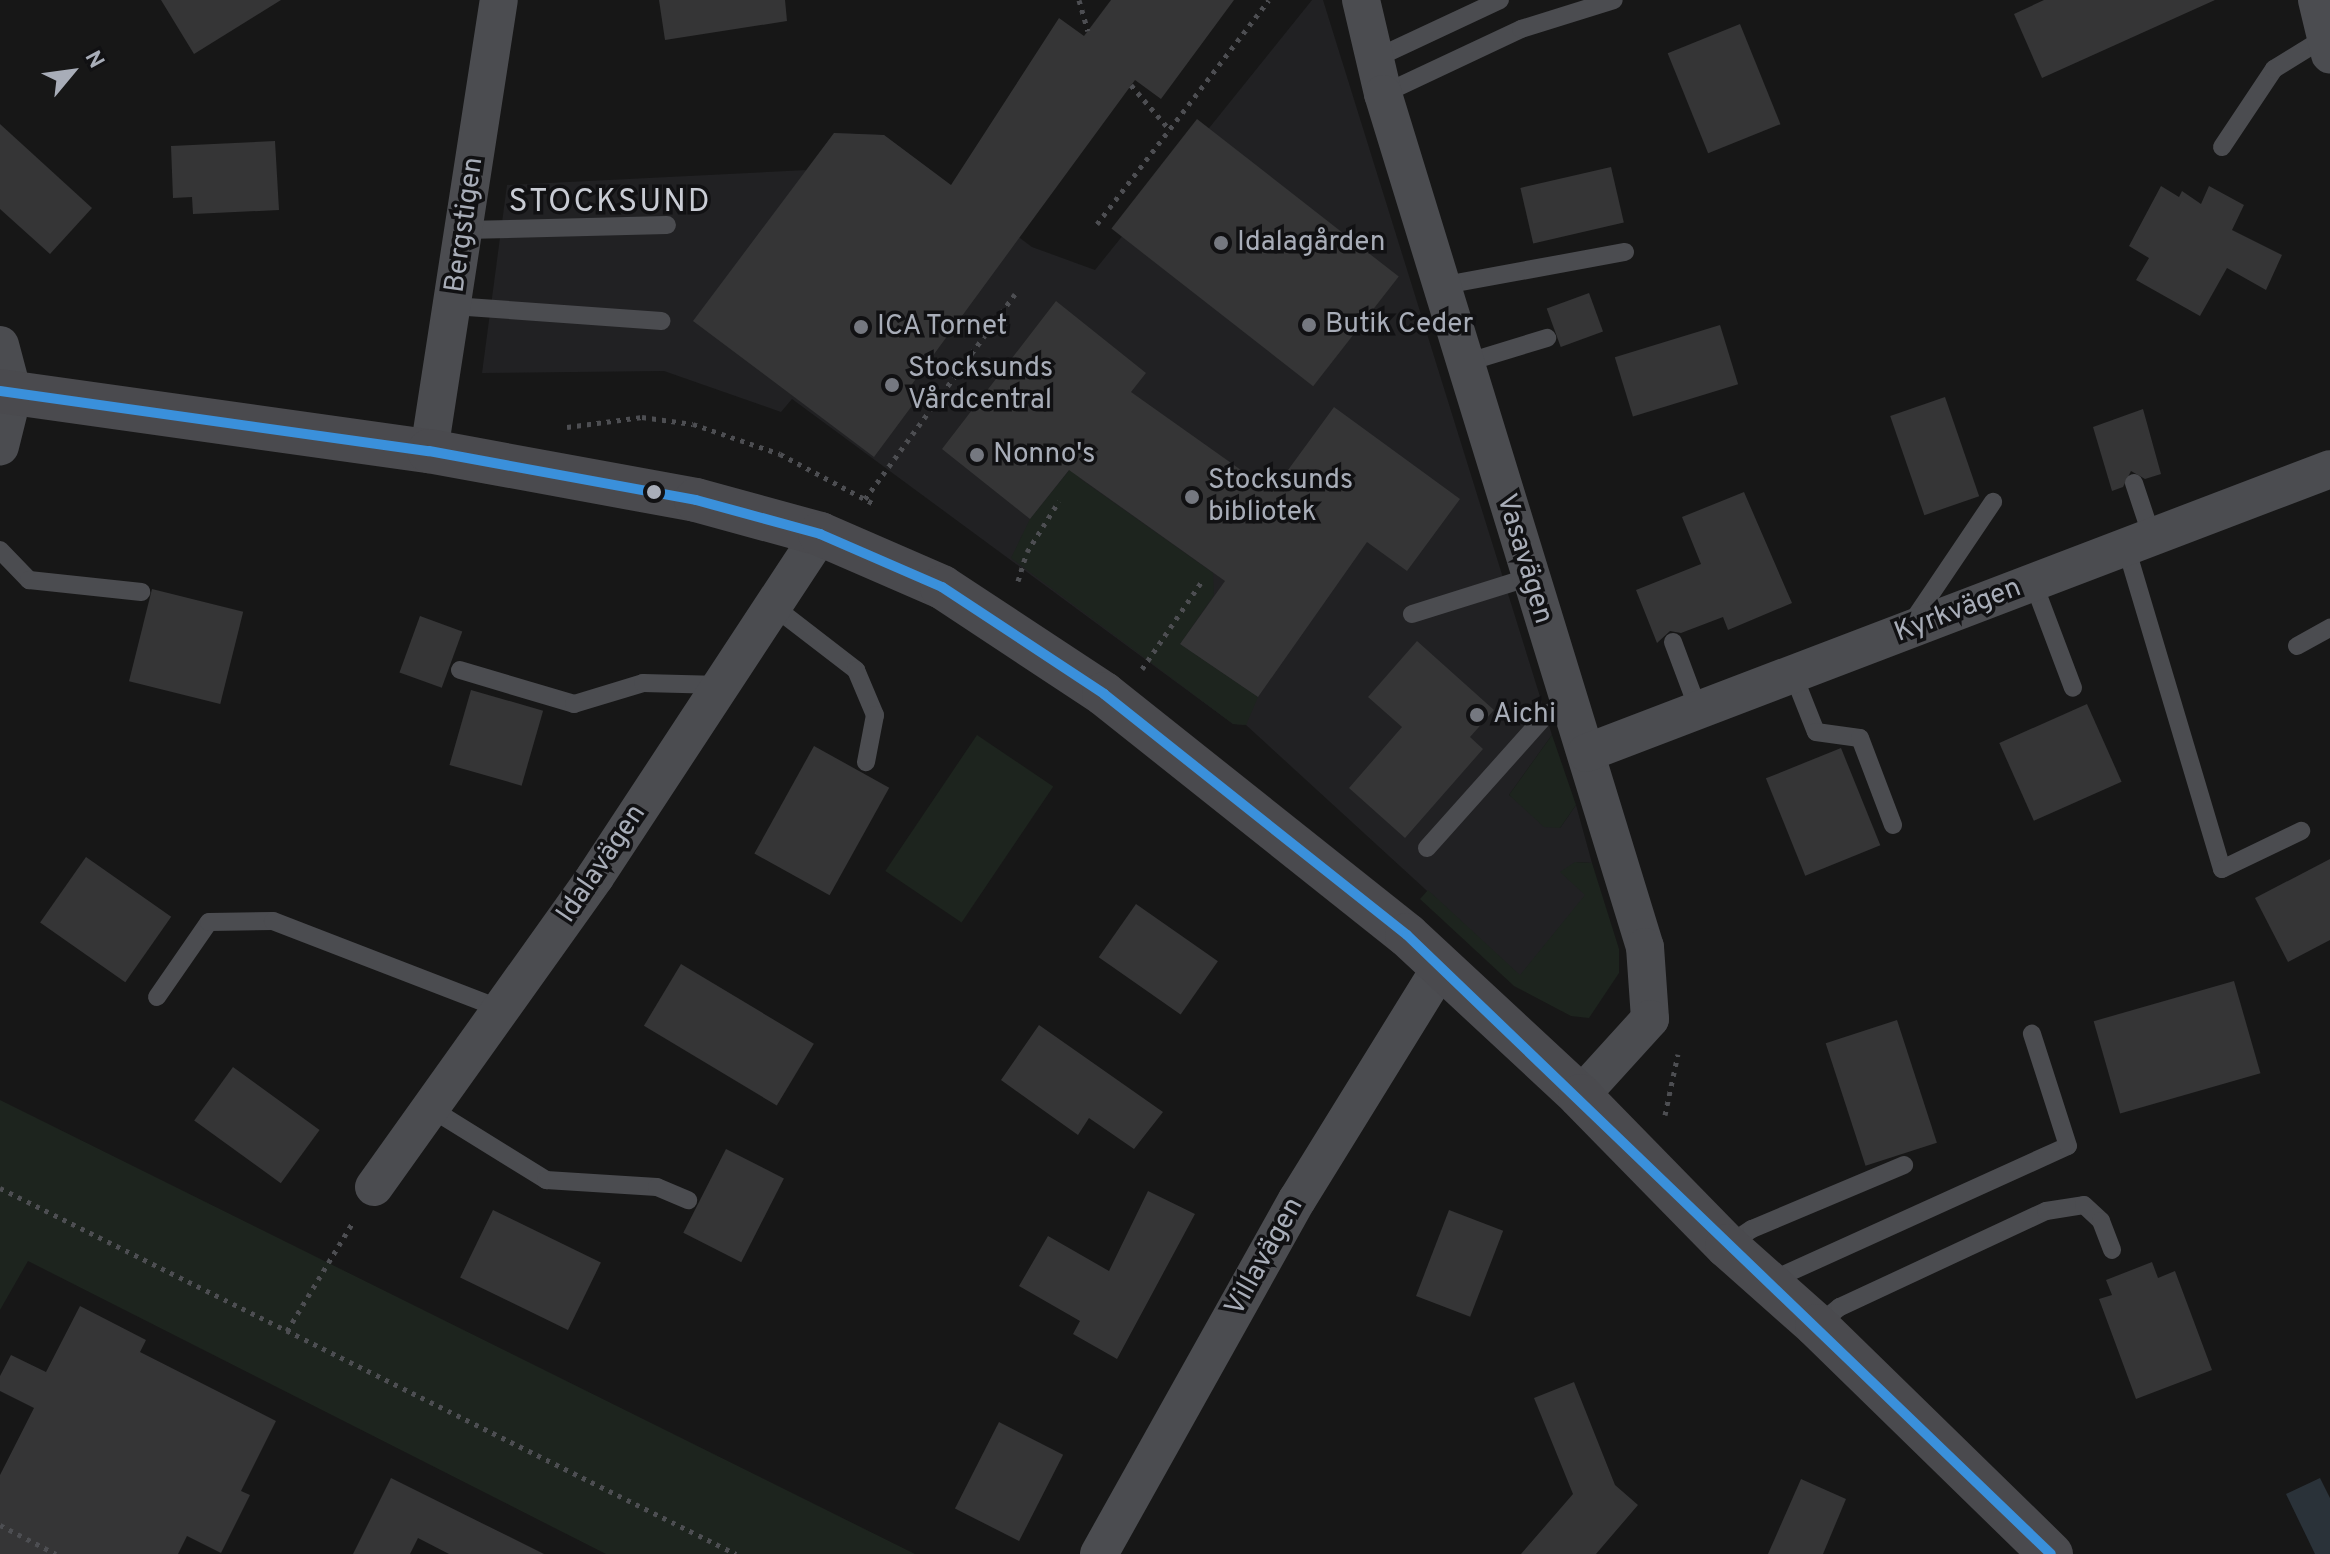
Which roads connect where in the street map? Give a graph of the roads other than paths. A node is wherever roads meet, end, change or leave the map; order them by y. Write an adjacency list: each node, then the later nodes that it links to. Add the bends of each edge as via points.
1 (499, 0): 9 (street, Bergstigen)
2 (1361, 0): 7 (street, Vasavägen)
3 (1500, 0): 7 (lane)
4 (1614, 0): 7 (lane)
5 (2317, 0): 6 (street)
6 (2328, 46): 8 (lane, via 2274,69)
7 (1378, 77): 12 (street, Vasavägen)
8 (2222, 147)
9 (466, 224): 10 (lane); 13 (street, Bergstigen)
10 (667, 225)
11 (1625, 252): 12 (lane)
12 (1445, 285): 17 (street, Vasavägen)
13 (453, 306): 14 (lane); 20 (street, Bergstigen)
14 (661, 321)
15 (1547, 338): 17 (lane)
16 (0, 345): 18 (street)
17 (1465, 363): 27 (street, Vasavägen)
18 (7, 392): 19 (street); 20 (street)
19 (0, 446)
20 (429, 451): 24 (street, via 696,500)
21 (2330, 469): 25 (street, Kyrkvägen)
22 (2134, 483): 25 (lane)
23 (1993, 502): 33 (lane)
24 (820, 534): 30 (street, Idalavägen); 47 (street, via 942,587 1104,694)
25 (2139, 542): 28 (street, Kyrkvägen); 45 (lane, via 2222,869)
26 (0, 550): 29 (lane, via 29,580)
27 (1530, 577): 31 (lane); 40 (street, Vasavägen)
28 (2033, 582): 33 (street, Kyrkvägen); 39 (lane)
29 (141, 592)
30 (773, 606): 38 (street, Idalavägen); 43 (lane, via 856,670 875,715)
31 (1412, 614)
32 (2330, 628): 35 (lane)
33 (1905, 631): 37 (street, Kyrkvägen)
34 (1673, 642): 41 (lane)
35 (2297, 646)
36 (460, 670): 38 (lane, via 574,704 643,683)
37 (1793, 674): 41 (street, Kyrkvägen); 44 (lane, via 1816,732 1860,738)
38 (721, 685): 49 (street, Idalavägen)
39 (2073, 688)
40 (1567, 702): 42 (street, Vasavägen); 46 (lane, via 1545,716)
41 (1698, 709): 42 (street, Kyrkvägen)
42 (1586, 753): 51 (street, Vasavägen, via 1645,947 1650,1019)
43 (866, 762)
44 (1893, 825)
45 (2301, 831)
46 (1427, 848)
47 (1441, 967): 51 (street); 60 (street, Villavägen, via 1297,1200)
48 (157, 997): 49 (lane, via 209,922 273,921)
49 (501, 1009): 52 (street, Idalavägen)
50 (2032, 1034): 58 (lane, via 2068,1146)
51 (1580, 1096): 56 (street)
52 (430, 1108): 54 (street, Idalavägen); 55 (lane, via 546,1180 657,1187)
53 (1904, 1165): 56 (lane, via 1752,1229)
54 (374, 1187)
55 (688, 1200)
56 (1727, 1246): 58 (street)
57 (2112, 1250): 59 (lane, via 2101,1221 2084,1205 2046,1211 1840,1307)
58 (1768, 1282): 59 (street)
59 (1817, 1326): 61 (street)
60 (1099, 1554)
61 (2051, 1554)

